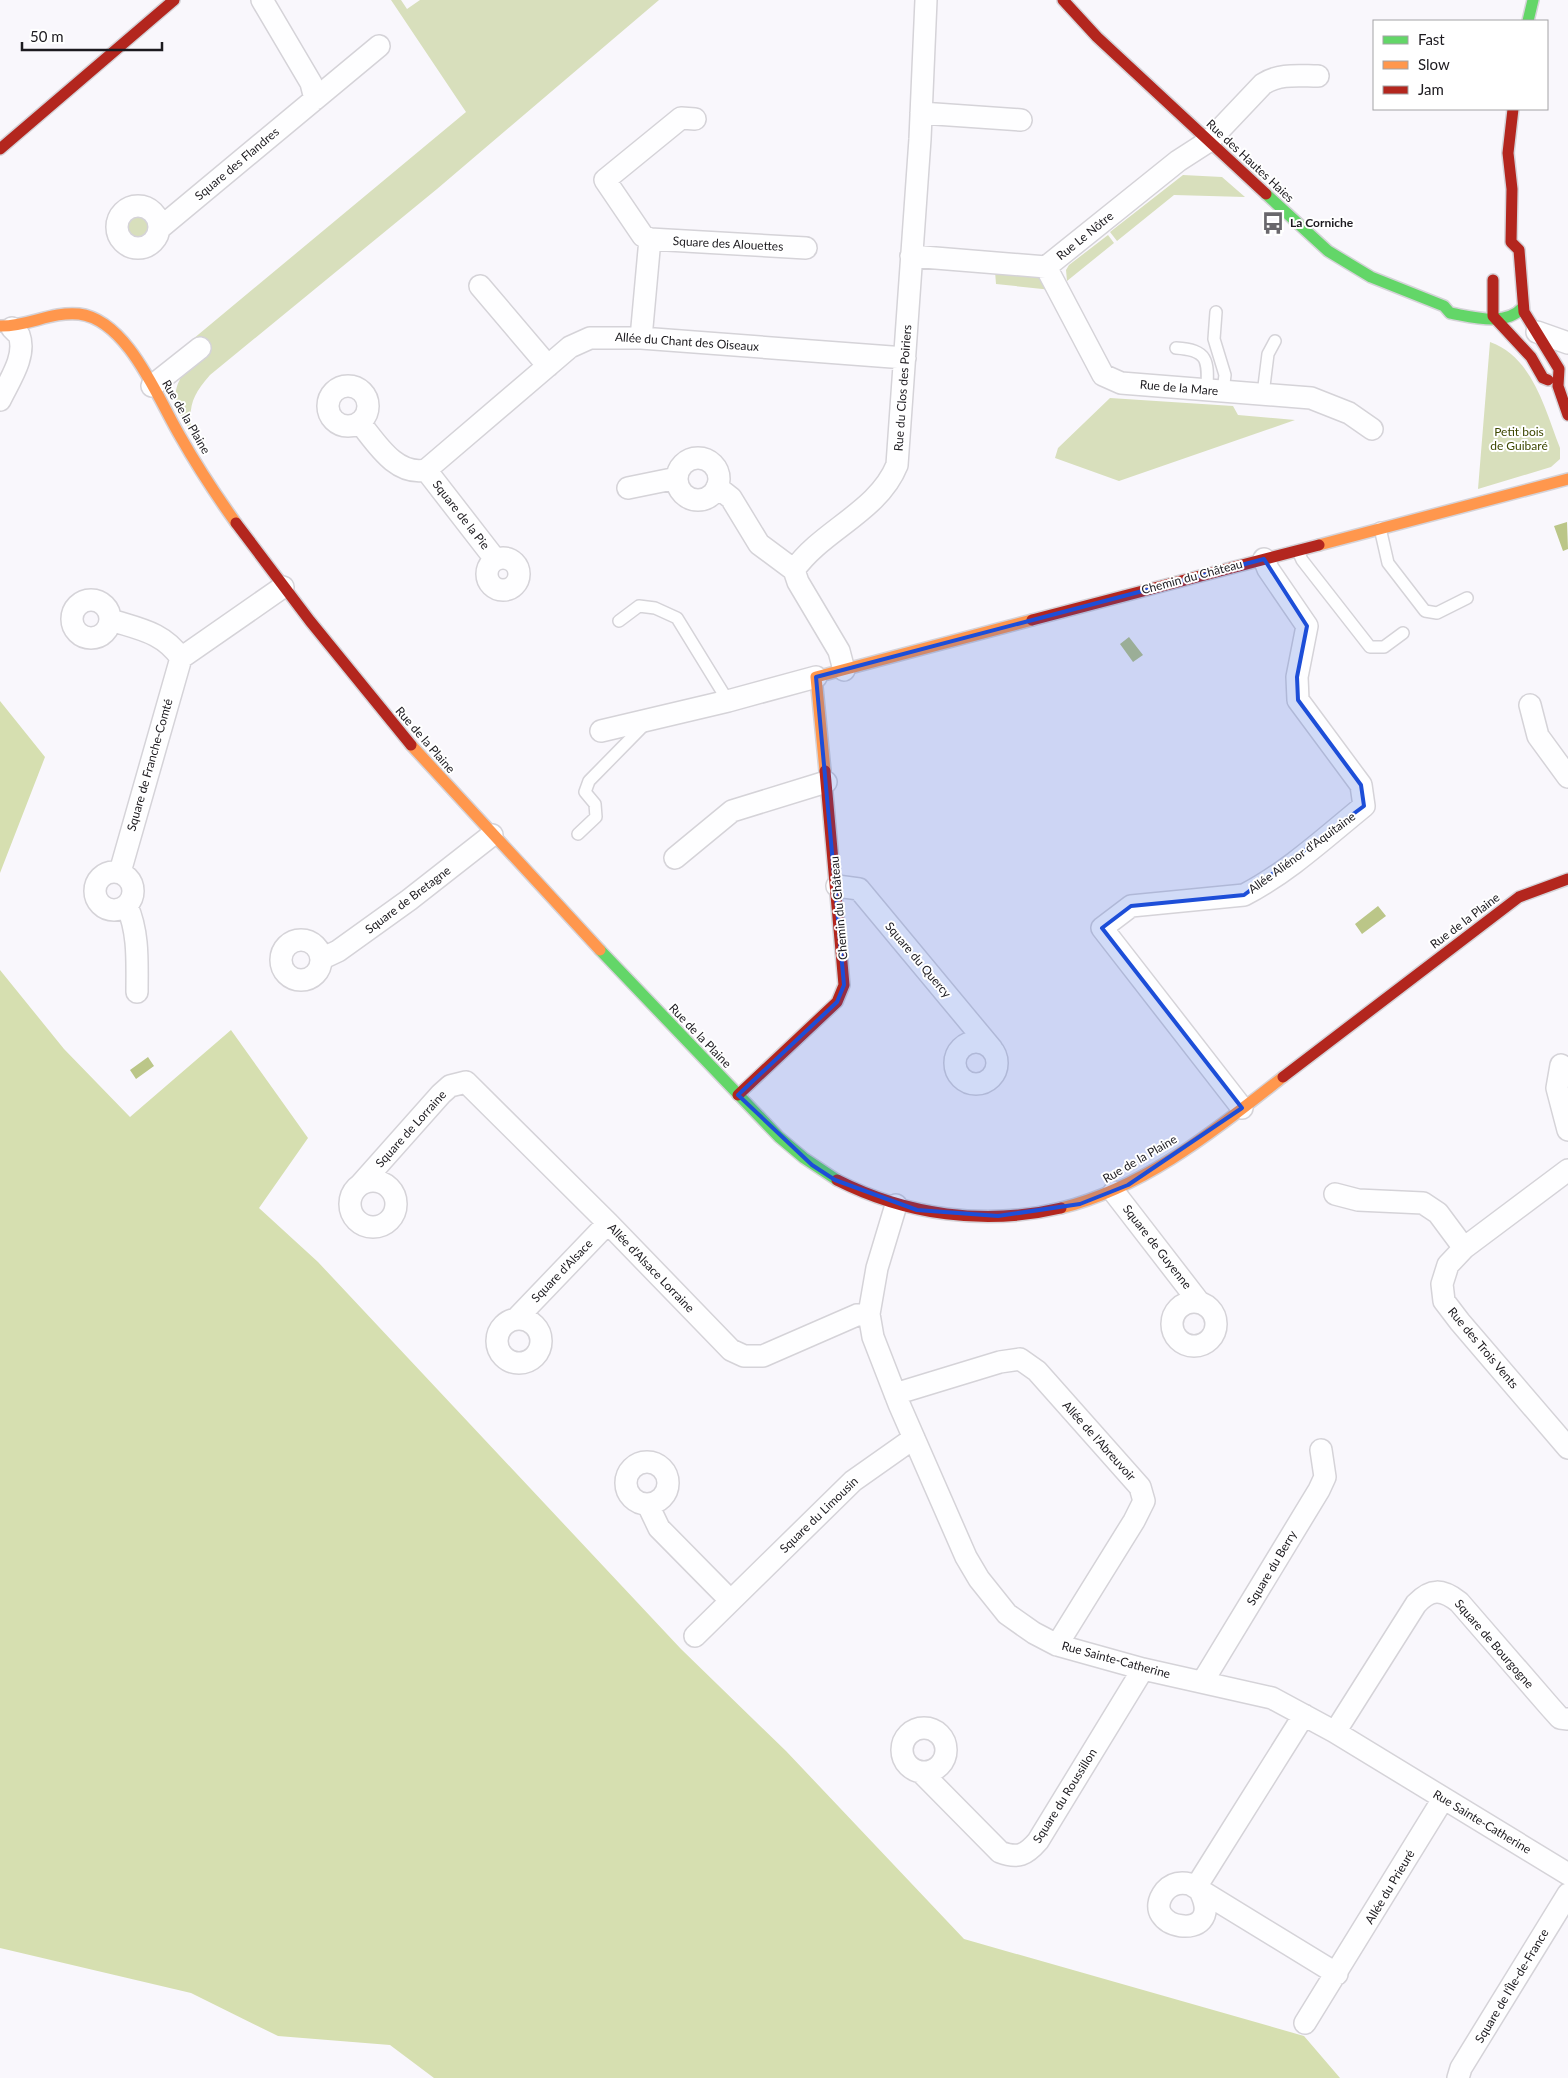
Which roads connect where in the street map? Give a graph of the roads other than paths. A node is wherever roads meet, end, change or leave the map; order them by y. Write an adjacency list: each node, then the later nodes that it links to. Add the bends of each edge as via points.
1 (174, 0): 6 (street)
2 (262, 0): 10 (street, via 311,83)
3 (926, 0): 12 (street, Rue du Clos des Poiriers)
4 (1063, 0): 15 (street, Rue des Hautes Haies, via 1097,37)
5 (1533, 0): 7 (street)
6 (151, 9): 16 (street)
7 (1528, 20)
8 (379, 46): 10 (street, Square des Flandres)
9 (1318, 76): 15 (street, Rue Le Nôtre, via 1272,78)
10 (315, 100): 17 (street, Square des Flandres)
11 (1513, 110): 24 (street, via 1508,152 1512,189 1508,245 1519,250 1523,288)
12 (921, 114): 14 (street); 20 (street, Rue du Clos des Poiriers)
13 (695, 119): 18 (street, via 681,118 605,180 643,236)
14 (1021, 120)
15 (1209, 141): 21 (street, Rue Le Nôtre, via 1178,161); 26 (street, Rue des Hautes Haies, via 1328,251 1371,277 1449,303 1450,313)
16 (0, 149)
17 (160, 228)
18 (650, 239): 19 (street, Square des Alouettes); 29 (street)
19 (806, 248)
20 (911, 256): 21 (street, Rue Le Nôtre); 34 (street, Rue du Clos des Poiriers)
21 (1046, 267): 38 (street, Rue de la Mare, via 1103,375 1121,383)
22 (1495, 276): 24 (street)
23 (480, 286): 35 (street)
24 (1502, 296): 26 (street); 26 (street, Rue des Hautes Haies, via 1521,312 1512,317); 28 (street)
25 (1216, 312): 38 (lane, via 1214,339 1225,375)
26 (1495, 318): 37 (street, via 1531,357 1543,378)
27 (6, 327): 36 (street, Rue de la Plaine, via 70,314 86,315 112,331 125,344); 40 (street, via 19,334 22,350)
28 (1537, 332): 31 (street); 37 (street, via 1559,369)
29 (641, 338): 34 (street, Allée du Chant des Oiseaux); 35 (street, Allée du Chant des Oiseaux, via 590,338 570,347)
30 (1275, 341): 39 (lane, via 1268,354)
31 (1568, 343)
32 (200, 348): 36 (street)
33 (1176, 348): 38 (lane, via 1192,349 1204,358)
34 (905, 358): 53 (street, Rue du Clos des Poiriers, via 900,450 894,474 852,518 804,556)
35 (548, 366): 44 (street, Allée du Chant des Oiseaux)
36 (152, 386): 54 (street, Rue de la Plaine, via 215,492)
37 (1558, 386): 41 (street)
38 (1215, 390): 39 (street, Rue de la Mare)
39 (1263, 394): 43 (street, Rue de la Mare, via 1311,398 1349,413)
40 (0, 400)
41 (1568, 415)
42 (360, 423): 44 (street, via 396,464 416,472)
43 (1372, 429)
44 (426, 470): 51 (street, Square de la Pie)
45 (677, 478): 47 (street, via 680,491 690,499 703,500); 47 (street, via 682,465 703,459 718,473); 48 (street)
46 (1568, 479): 49 (street, Chemin du Château)
47 (717, 487): 53 (street, via 731,498 759,544)
48 (628, 488)
49 (1380, 528): 50 (street, Chemin du Château); 55 (lane, via 1388,563 1425,611 1437,613)
50 (1297, 550): 52 (street, Chemin du Château); 58 (lane, via 1370,647 1384,648)
51 (495, 559)
52 (1264, 559): 60 (street, Chemin du Château); 81 (street, Allée Aliénor d'Aquitaine, via 1307,626 1297,678 1298,700 1361,785 1364,806 1307,852 1244,895 1131,906 1102,928)
53 (794, 570): 60 (street, via 840,651)
54 (283, 587): 59 (street); 69 (street, Rue de la Plaine, via 383,713)
55 (1467, 598)
56 (111, 620): 59 (street, via 160,636)
57 (619, 621): 62 (lane, via 639,606 655,608 677,618)
58 (1403, 633)
59 (181, 658): 71 (street, Square de Franche-Comté)
60 (844, 670): 61 (street, Chemin du Château)
61 (816, 677): 62 (street, Chemin du Château); 67 (street, Chemin du Château)
62 (728, 701): 64 (street, Chemin du Château)
63 (1530, 705): 66 (street, via 1538,736)
64 (649, 720): 65 (street, Chemin du Château); 68 (lane, via 589,780 585,792 595,804 596,817)
65 (601, 731)
66 (1568, 777)
67 (826, 782): 70 (street, via 732,811); 73 (street, Chemin du Château)
68 (578, 834)
69 (492, 836): 75 (street, Square de Bretagne, via 401,906 338,951); 80 (street, Rue de la Plaine)
70 (675, 858)
71 (120, 872): 74 (street, via 127,876 134,891); 74 (street, via 104,874 95,887 95,895 104,908 112,910)
72 (1568, 879): 81 (street, Rue de la Plaine, via 1519,897)
73 (837, 886): 77 (street, Square du Quercy, via 859,889); 80 (street, Chemin du Château, via 845,974 842,993 837,1002)
74 (127, 906): 76 (street, via 138,957)
75 (321, 959)
76 (137, 992)
77 (992, 1049)
78 (1561, 1065): 82 (street, via 1557,1088)
79 (466, 1082): 84 (street, Square de Lorraine, via 450,1086 441,1094); 88 (street, Allée d'Alsace Lorraine)
80 (738, 1095): 87 (street, Rue de la Plaine, via 812,1165 835,1180)
81 (1242, 1108): 85 (street, Rue de la Plaine, via 1188,1148)
82 (1568, 1130)
83 (1568, 1170): 89 (street, Rue des Trois Vents)
84 (361, 1184)
85 (1114, 1192): 87 (street, Rue de la Plaine, via 1061,1209 1012,1216 972,1217); 90 (street, Square de Guyenne)
86 (1335, 1194): 89 (street, via 1358,1200 1423,1203 1438,1213)
87 (896, 1205): 91 (street, Rue Sainte-Catherine, via 877,1268)
88 (608, 1223): 91 (street, Allée d'Alsace Lorraine, via 731,1350 744,1356 763,1356 857,1315); 92 (street, Square d'Alsace)
89 (1464, 1248): 94 (street, Rue des Trois Vents, via 1448,1265 1442,1284 1444,1301)
90 (1199, 1302)
91 (869, 1314): 93 (street, Rue Sainte-Catherine, via 873,1337)
92 (516, 1319)
93 (895, 1394): 95 (street, Rue Sainte-Catherine); 100 (street, Allée de l'Abreuvoir, via 1000,1362 1020,1359 1037,1370 1140,1487 1144,1501 1134,1521)
94 (1564, 1434)
95 (914, 1438): 98 (street, Square du Limousin, via 853,1482); 100 (street, Rue Sainte-Catherine, via 966,1557 979,1579 1006,1614)
96 (1321, 1450): 102 (street, Square du Berry, via 1325,1477 1319,1490)
97 (648, 1505): 98 (street, via 659,1528)
98 (730, 1600): 99 (street, Square du Limousin)
99 (695, 1636)
100 (1057, 1645): 101 (street, Rue Sainte-Catherine)
101 (1143, 1669): 102 (street, Rue Sainte-Catherine); 106 (street, Square du Roussillon, via 1038,1841 1021,1856 1000,1852)
102 (1203, 1681): 103 (street, Rue Sainte-Catherine, via 1272,1698)
103 (1304, 1715): 105 (street, Rue Sainte-Catherine); 110 (street, via 1199,1890)
104 (1568, 1719): 105 (street, Square de Bourgogne, via 1560,1718 1459,1602 1450,1595 1434,1591 1416,1604)
105 (1335, 1732): 107 (street, Rue Sainte-Catherine)
106 (921, 1772)
107 (1444, 1799): 108 (street, Rue Sainte-Catherine); 110 (street, Allée du Prieuré)
108 (1568, 1874)
109 (1568, 1894): 112 (street, Square de l'Île-de-France, via 1461,2068)
110 (1337, 1974): 111 (street, Allée du Prieuré)
111 (1305, 2023)
112 (1458, 2078)

